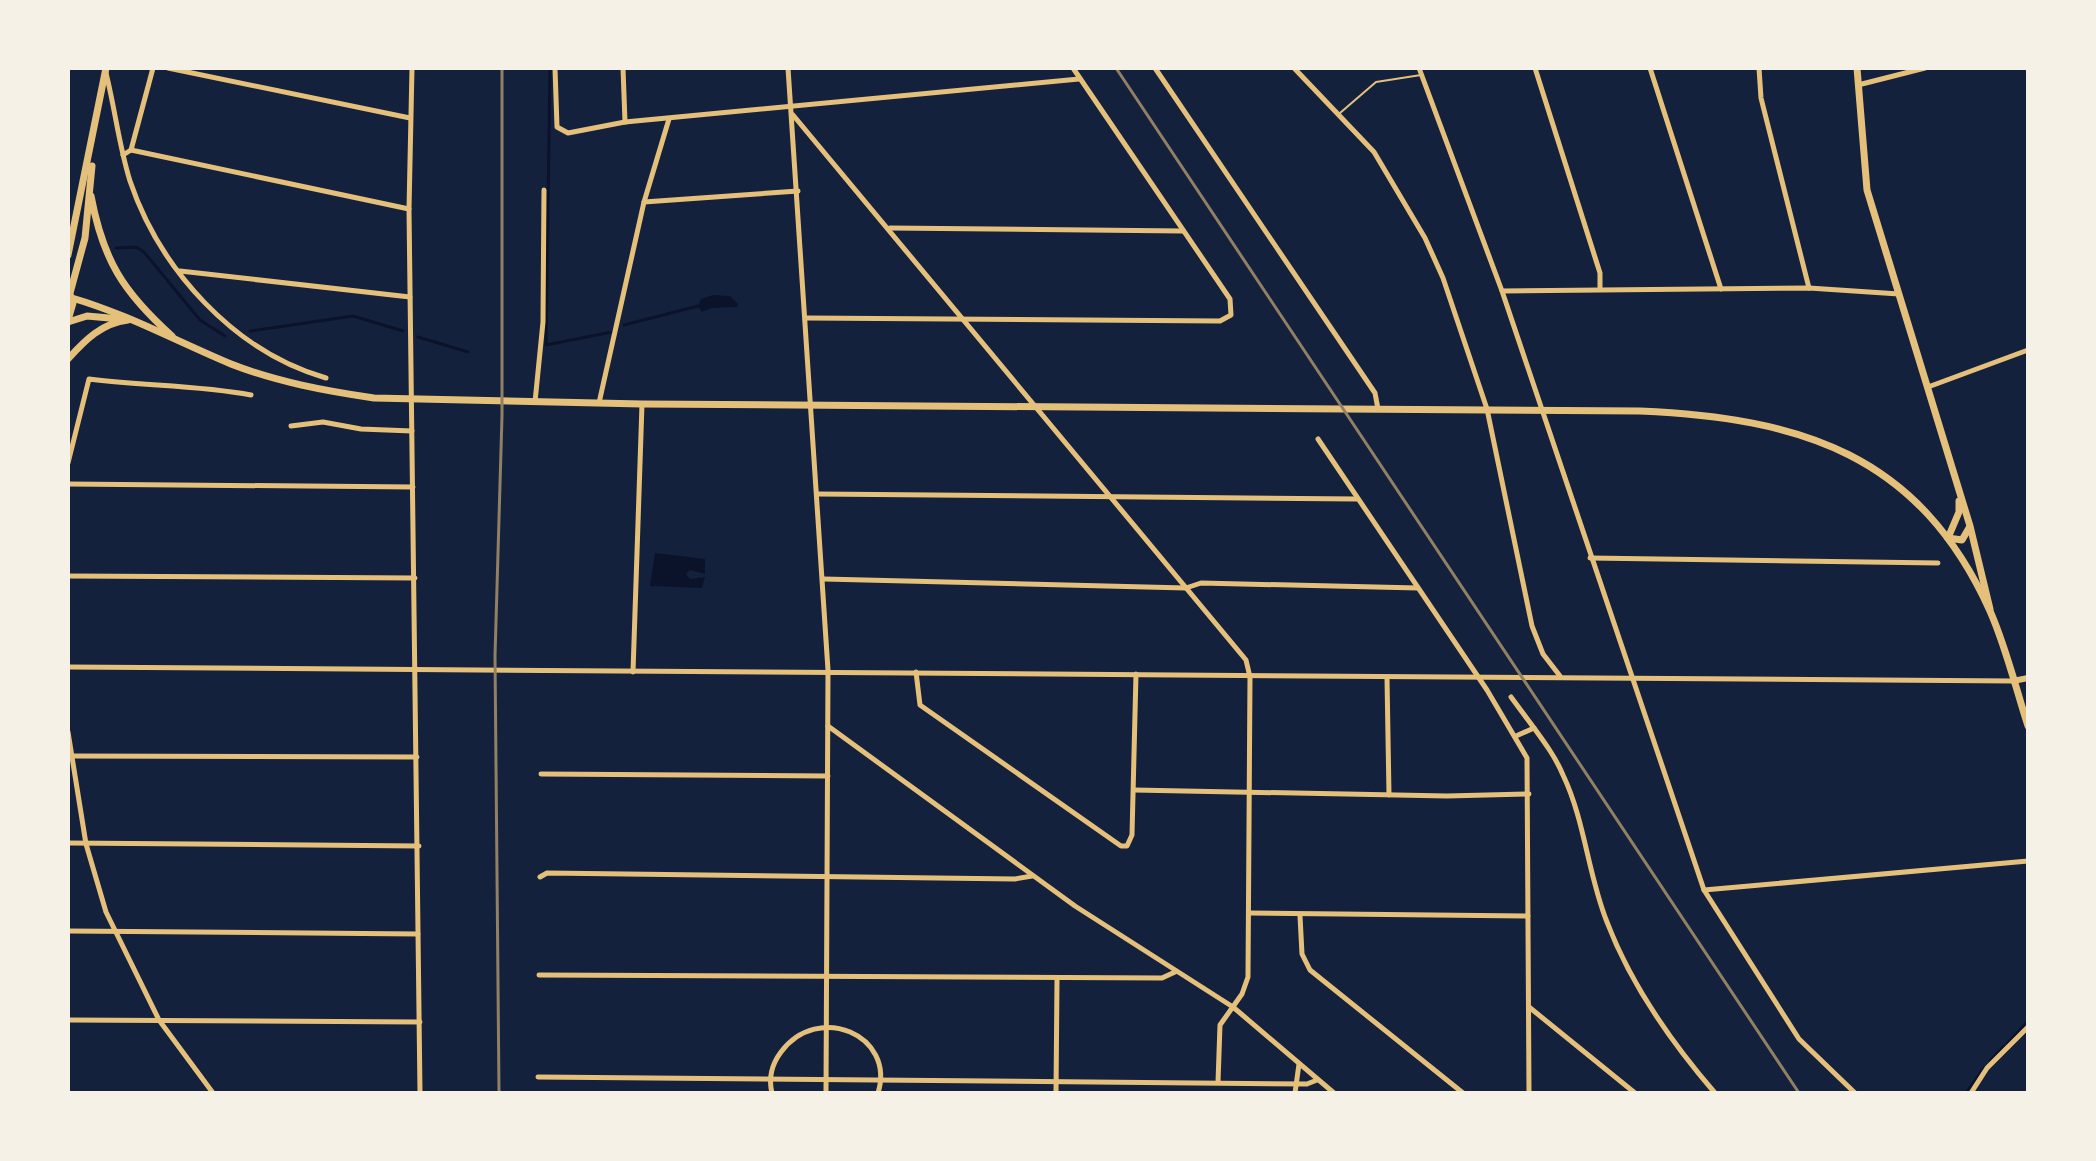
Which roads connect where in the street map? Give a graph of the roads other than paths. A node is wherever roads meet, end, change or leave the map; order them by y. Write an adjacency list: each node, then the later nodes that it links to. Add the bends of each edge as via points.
1 (153, 68): 26 (street)
2 (168, 68): 22 (street)
3 (412, 68): 22 (street)
4 (555, 68): 24 (street, via 559,131)
5 (623, 68): 24 (street)
6 (788, 68): 19 (street)
7 (1073, 68): 17 (street)
8 (1155, 68): 60 (street, via 1375,393)
9 (1294, 68): 20 (street)
10 (1535, 68): 38 (street, via 1600,273)
11 (1650, 68): 39 (street)
12 (1759, 68): 37 (street, via 1761,98)
13 (1857, 68): 18 (main road)
14 (1925, 68): 18 (street)
15 (106, 69): 25 (main road); 27 (street)
16 (1422, 70): 20 (lane, via 1376,82); 40 (street)
17 (1080, 79): 19 (street); 34 (street)
18 (1857, 85): 42 (main road, via 1864,175)
19 (792, 107): 21 (street); 23 (street)
20 (1340, 113): 61 (street, via 1374,152 1425,238 1454,305)
21 (793, 115): 29 (street); 33 (street)
22 (410, 118): 32 (street)
23 (669, 119): 24 (street); 31 (street)
24 (625, 122)
25 (93, 147): 30 (main road); 35 (main road)
26 (131, 150): 27 (street); 32 (street)
27 (123, 155): 36 (street, via 148,224)
28 (544, 190): 55 (street, via 543,322)
29 (798, 191): 31 (street); 45 (street)
30 (91, 196): 41 (main road); 48 (main road, via 113,270 142,310)
31 (644, 202): 56 (street)
32 (409, 209): 43 (street)
33 (889, 228): 34 (street); 44 (street)
34 (1183, 231): 44 (street, via 1230,299 1231,315 1220,321)
35 (68, 255)
36 (179, 271): 43 (street); 51 (street, via 246,339 288,365)
37 (1809, 288): 39 (street); 42 (street)
38 (1600, 289): 39 (street); 40 (street)
39 (1721, 289)
40 (1502, 291): 62 (street)
41 (70, 293): 46 (main road); 47 (main road)
42 (1899, 294): 52 (main road)
43 (410, 297): 54 (street)
44 (962, 317): 45 (street); 59 (street)
45 (807, 318): 58 (street)
46 (130, 320): 47 (main road, via 93,316); 48 (main road); 50 (main road, via 96,331)
47 (68, 321)
48 (176, 340): 54 (main road, via 289,382)
49 (2028, 350): 52 (street)
50 (68, 359)
51 (326, 378)
52 (1927, 387): 70 (main road)
53 (251, 395): 66 (street, via 89,379)
54 (412, 400): 55 (main road); 64 (street)
55 (535, 402): 56 (main road)
56 (599, 403): 57 (main road)
57 (642, 404): 58 (main road); 88 (street)
58 (812, 405): 59 (main road); 69 (street)
59 (1035, 405): 60 (main road); 71 (street)
60 (1378, 409): 61 (main road)
61 (1487, 409): 62 (main road); 93 (street, via 1532,626)
62 (1540, 411): 73 (main road, via 1691,413 1791,429 1866,464); 77 (street)
63 (291, 426): 64 (street, via 323,422)
64 (412, 431): 68 (street)
65 (1318, 439): 72 (street)
66 (68, 463)
67 (68, 484): 68 (street)
68 (413, 487): 80 (street)
69 (818, 494): 71 (street); 81 (street)
70 (1959, 495): 74 (main road); 75 (main road)
71 (1109, 497): 72 (street); 82 (street)
72 (1358, 499): 83 (street)
73 (1935, 521): 74 (main road); 76 (main road)
74 (1954, 523): 76 (main road)
75 (1970, 526): 76 (main road, via 1962,540); 84 (main road)
76 (1948, 538): 84 (main road)
77 (1590, 558): 78 (street); 96 (street)
78 (1938, 563)
79 (68, 576): 80 (street)
80 (415, 578): 86 (street)
81 (824, 579): 82 (street); 87 (street)
82 (1186, 588): 83 (street, via 1201,583); 91 (street, via 1246,660)
83 (1419, 588): 92 (street)
84 (1992, 615): 97 (main road)
85 (68, 667): 86 (street)
86 (416, 669): 88 (street); 106 (street)
87 (828, 670): 88 (street); 89 (street); 99 (street)
88 (633, 672)
89 (916, 672): 90 (street); 111 (street, via 920,705 1109,840 1127,846)
90 (1136, 674): 91 (street); 111 (street)
91 (1250, 677): 94 (street); 113 (street)
92 (1478, 677): 93 (street); 94 (street); 103 (street)
93 (1560, 677): 96 (street)
94 (1387, 678): 114 (street)
95 (2028, 678): 97 (street)
96 (1631, 679): 97 (street); 122 (street)
97 (2013, 681): 100 (main road)
98 (1511, 697): 101 (street)
99 (828, 726): 109 (street); 119 (street)
100 (2028, 726)
101 (1534, 728): 103 (street); 160 (street, via 1565,777 1621,954 1649,1005)
102 (68, 732): 104 (street)
103 (1516, 736): 112 (street, via 1527,758)
104 (69, 747): 105 (street)
105 (71, 756): 106 (street); 107 (street)
106 (417, 757): 117 (street)
107 (73, 769): 110 (street); 116 (street)
108 (541, 774): 109 (street)
109 (828, 776): 121 (street)
110 (68, 778)
111 (1134, 790): 113 (street)
112 (1529, 794): 114 (street); 125 (street)
113 (1249, 795): 114 (street); 123 (street)
114 (1389, 795)
115 (68, 843): 116 (street)
116 (86, 844): 117 (street); 127 (street, via 106,912)
117 (419, 846): 128 (street)
118 (2028, 861): 122 (street)
119 (1033, 875): 121 (street); 129 (street)
120 (540, 877): 121 (street)
121 (827, 877): 131 (street)
122 (1704, 890): 161 (street, via 1799,1039)
123 (1249, 913): 124 (street); 133 (street, via 1248,977)
124 (1300, 916): 125 (street); 157 (street, via 1302,954 1310,970)
125 (1528, 916): 134 (street)
126 (68, 931): 127 (street)
127 (118, 932): 128 (street); 136 (street)
128 (418, 934): 137 (street)
129 (1175, 972): 132 (street, via 1162,978); 133 (street)
130 (539, 975): 131 (street)
131 (827, 978): 132 (street); 138 (street)
132 (1057, 980): 146 (street)
133 (1233, 1007): 140 (street); 147 (street, via 1220,1025)
134 (1528, 1007): 158 (street); 159 (street)
135 (68, 1020): 136 (street)
136 (159, 1020): 137 (street); 149 (street)
137 (420, 1022): 150 (street)
138 (827, 1025): 142 (street, via 796,1036 774,1062); 143 (street); 144 (street, via 864,1041)
139 (2028, 1027): 162 (street, via 1987,1068)
140 (1299, 1064): 145 (street); 148 (street)
141 (538, 1077): 142 (street)
142 (770, 1078): 143 (street); 151 (street)
143 (826, 1078): 144 (street); 152 (street)
144 (881, 1080): 146 (street); 153 (street)
145 (1317, 1080): 148 (street); 156 (street)
146 (1056, 1081): 147 (street); 154 (street)
147 (1218, 1082): 148 (street)
148 (1295, 1084): 155 (street)
149 (213, 1093)
150 (420, 1093)
151 (772, 1093)
152 (826, 1093)
153 (878, 1093)
154 (1056, 1093)
155 (1295, 1093)
156 (1334, 1093)
157 (1463, 1093)
158 (1529, 1093)
159 (1635, 1093)
160 (1715, 1093)
161 (1855, 1093)
162 (1971, 1093)

